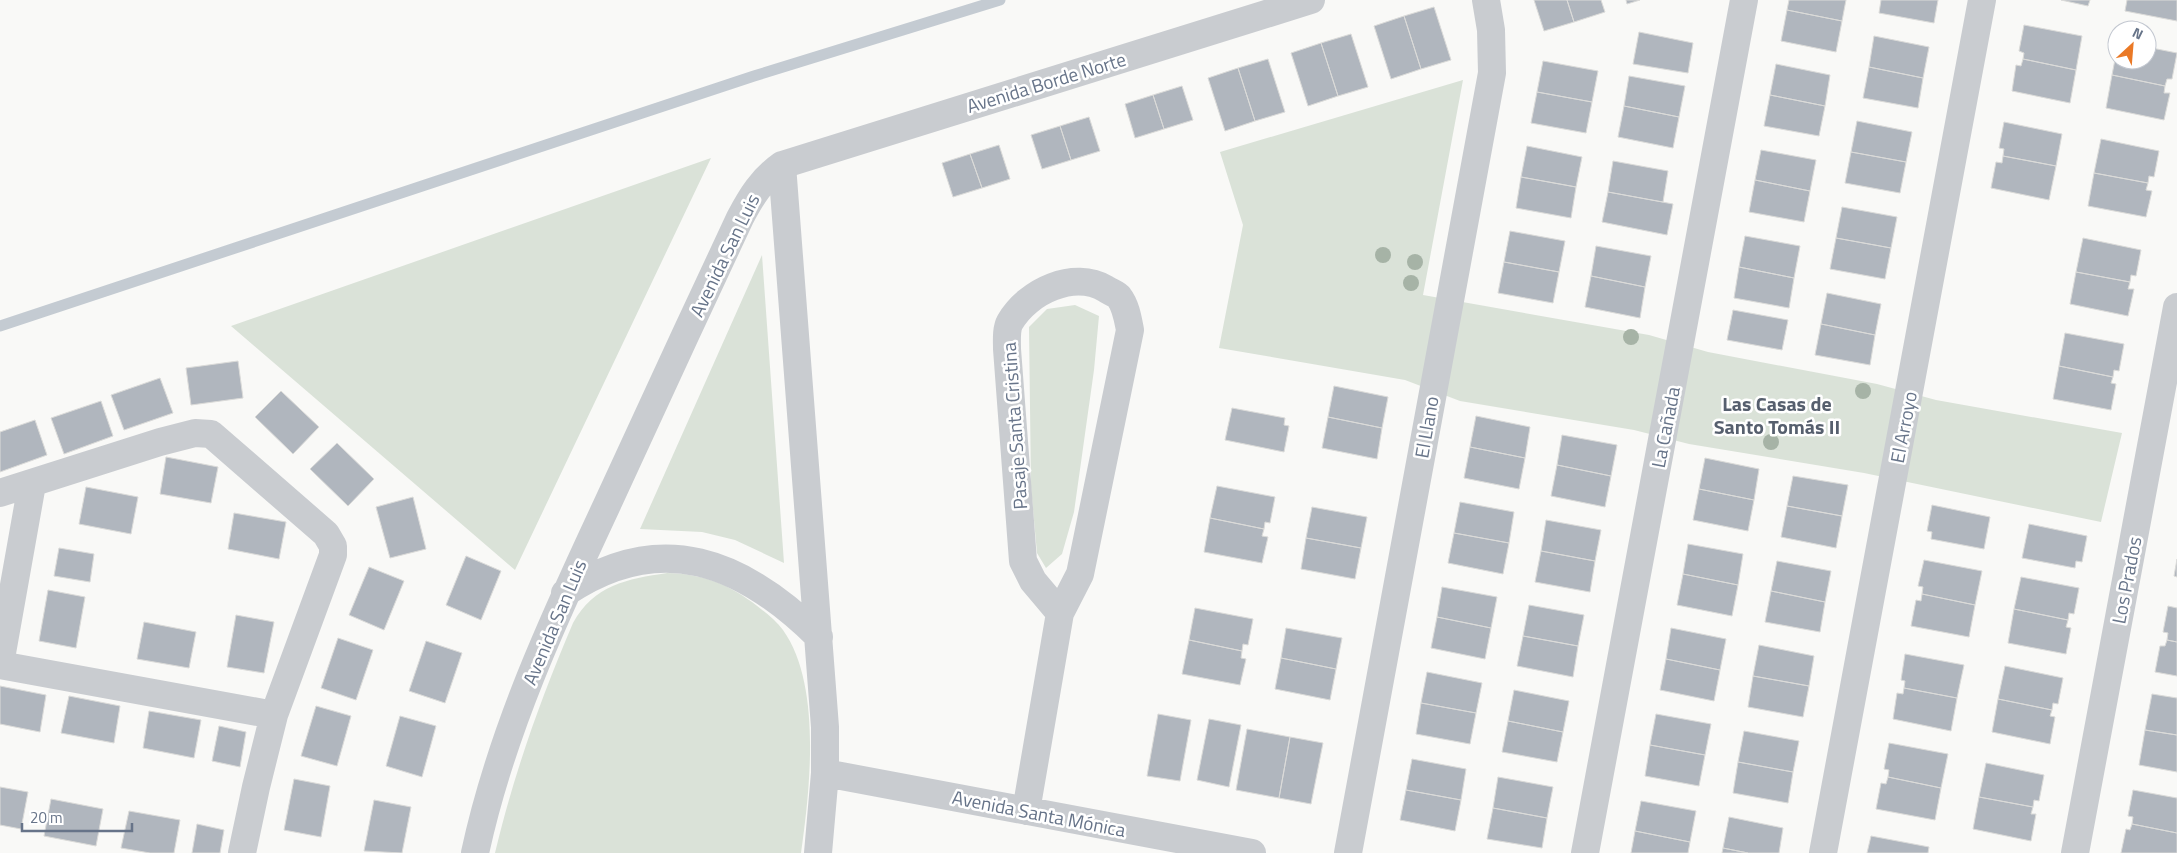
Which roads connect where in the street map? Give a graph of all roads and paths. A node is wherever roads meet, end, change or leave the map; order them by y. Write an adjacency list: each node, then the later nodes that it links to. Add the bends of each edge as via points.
1 (1311, 0): 5 (street, Avenida Borde Norte)
2 (1486, 0): 20 (street, El Llano, via 1491,30 1490,80)
3 (1744, 0): 21 (street, La Cañada)
4 (1982, 0): 22 (street, El Arroyo)
5 (782, 164): 9 (street, Avenida San Luis, via 750,198); 11 (street, Avenida San Luis)
6 (2177, 307): 23 (street, Los Prados)
7 (32, 484): 8 (street); 12 (street); 13 (street, via 160,442 195,433 211,434 326,534 333,546 333,555)
8 (0, 493)
9 (566, 593): 11 (street, via 591,577 626,564 654,558 678,558 726,570 748,582 774,597); 18 (street, Avenida San Luis, via 509,735)
10 (1060, 613): 10 (street, Pasaje Santa Cristina, via 1080,574 1130,330 1119,296 1098,284 1074,282 1037,294 1019,311 1009,323 1007,349 1023,561 1033,581); 15 (street, Pasaje Santa Cristina)
11 (819, 637): 14 (street, Avenida San Luis)
12 (0, 664): 13 (street)
13 (274, 714): 17 (street)
14 (825, 773): 15 (street, Avenida Santa Mónica); 19 (street, Avenida San Luis)
15 (1026, 811): 16 (street, Avenida Santa Mónica)
16 (1238, 852)
17 (242, 853)
18 (475, 853)
19 (818, 853)
20 (1348, 853)
21 (1584, 853)
22 (1823, 853)
23 (2075, 853)

